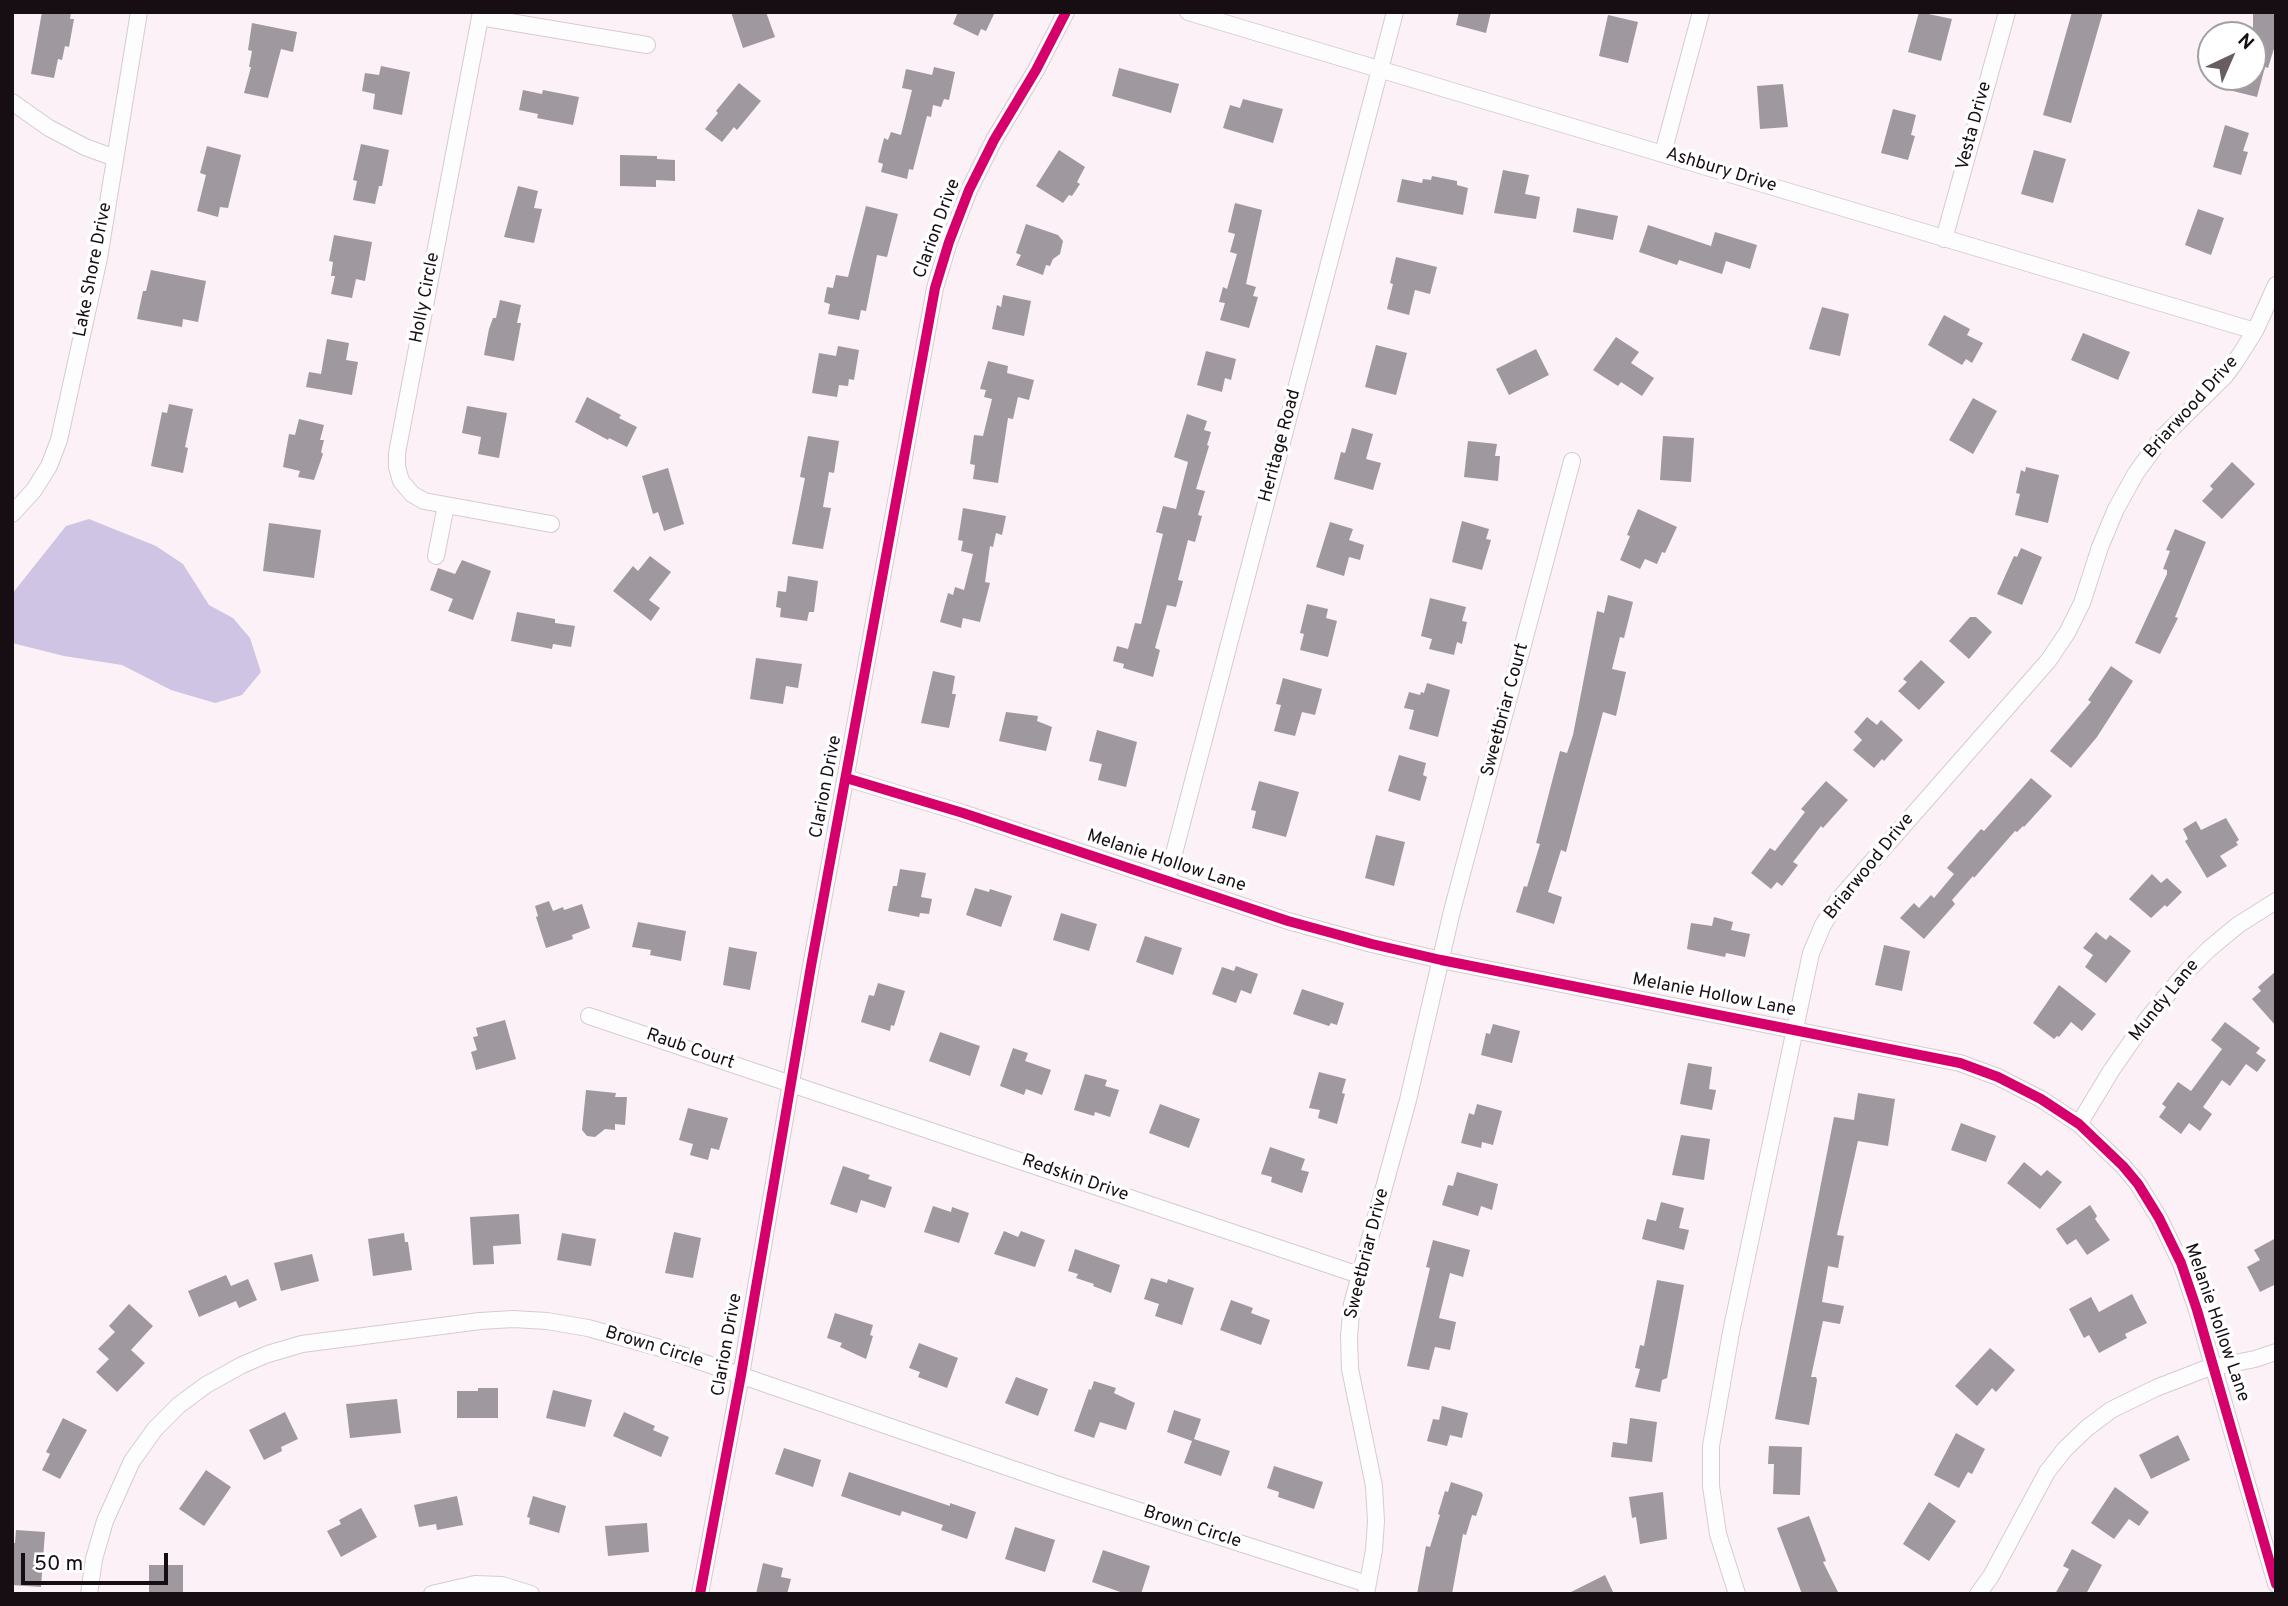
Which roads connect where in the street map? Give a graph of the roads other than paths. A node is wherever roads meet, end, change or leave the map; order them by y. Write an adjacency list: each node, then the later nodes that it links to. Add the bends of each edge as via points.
1 (138, 12): 12 (street, Lake Shore Drive)
2 (1066, 12): 21 (street, Clarion Drive, via 974,180 939,276)
3 (1188, 12): 9 (street, Ashbury Drive)
4 (1395, 12): 9 (street, Heritage Road)
5 (1701, 12): 11 (street)
6 (2007, 12): 13 (street, Vesta Drive)
7 (480, 15): 8 (street); 17 (street, Holly Circle, via 397,453 401,481 412,494)
8 (647, 45)
9 (1380, 71): 11 (street, Ashbury Drive); 22 (street, Heritage Road)
10 (12, 102): 12 (street, via 49,128)
11 (1662, 153): 13 (street, Ashbury Drive)
12 (115, 158): 18 (street, Lake Shore Drive, via 99,258 59,440 34,490)
13 (1944, 239): 15 (street, Ashbury Drive)
14 (2276, 285): 15 (street, Briarwood Drive)
15 (2255, 331): 26 (street, Briarwood Drive, via 2225,376 2160,440 2136,473 2110,522 2082,603 2048,661 1839,899 1811,953)
16 (1572, 461): 24 (street, Sweetbriar Court)
17 (446, 505): 19 (street, Holly Circle); 20 (street)
18 (12, 514)
19 (551, 524)
20 (436, 556)
21 (846, 778): 22 (street, Melanie Hollow Lane); 27 (street, Clarion Drive)
22 (1167, 880): 24 (street, Melanie Hollow Lane, via 1288,921)
23 (2276, 901): 28 (street, Mundy Lane, via 2238,925 2187,971 2111,1070)
24 (1441, 960): 26 (street, Melanie Hollow Lane); 29 (street, Sweetbriar Drive)
25 (589, 1016): 27 (street, Raub Court)
26 (1794, 1030): 28 (street, Melanie Hollow Lane, via 1960,1063 2042,1099); 39 (street, Briarwood Drive, via 1711,1446 1718,1534)
27 (790, 1084): 29 (street, Redskin Drive); 32 (street, Clarion Drive)
28 (2079, 1125): 31 (street, Melanie Hollow Lane, via 2123,1166 2159,1219 2181,1263)
29 (1359, 1275): 34 (street, Sweetbriar Drive, via 1349,1336 1353,1388 1374,1486 1376,1521)
30 (2276, 1352): 31 (street)
31 (2214, 1367): 33 (street, Melanie Hollow Lane); 40 (street, via 2111,1410 2065,1448)
32 (741, 1375): 34 (street, Brown Circle); 35 (street, Brown Circle, via 588,1328 513,1319 302,1344 268,1354 242,1364 179,1405 132,1461 105,1521); 38 (street, Clarion Drive)
33 (2276, 1584)
34 (1367, 1589)
35 (89, 1594)
36 (432, 1594): 37 (street, via 474,1584 502,1585)
37 (531, 1594)
38 (700, 1594)
39 (1737, 1594)
40 (1978, 1594)

